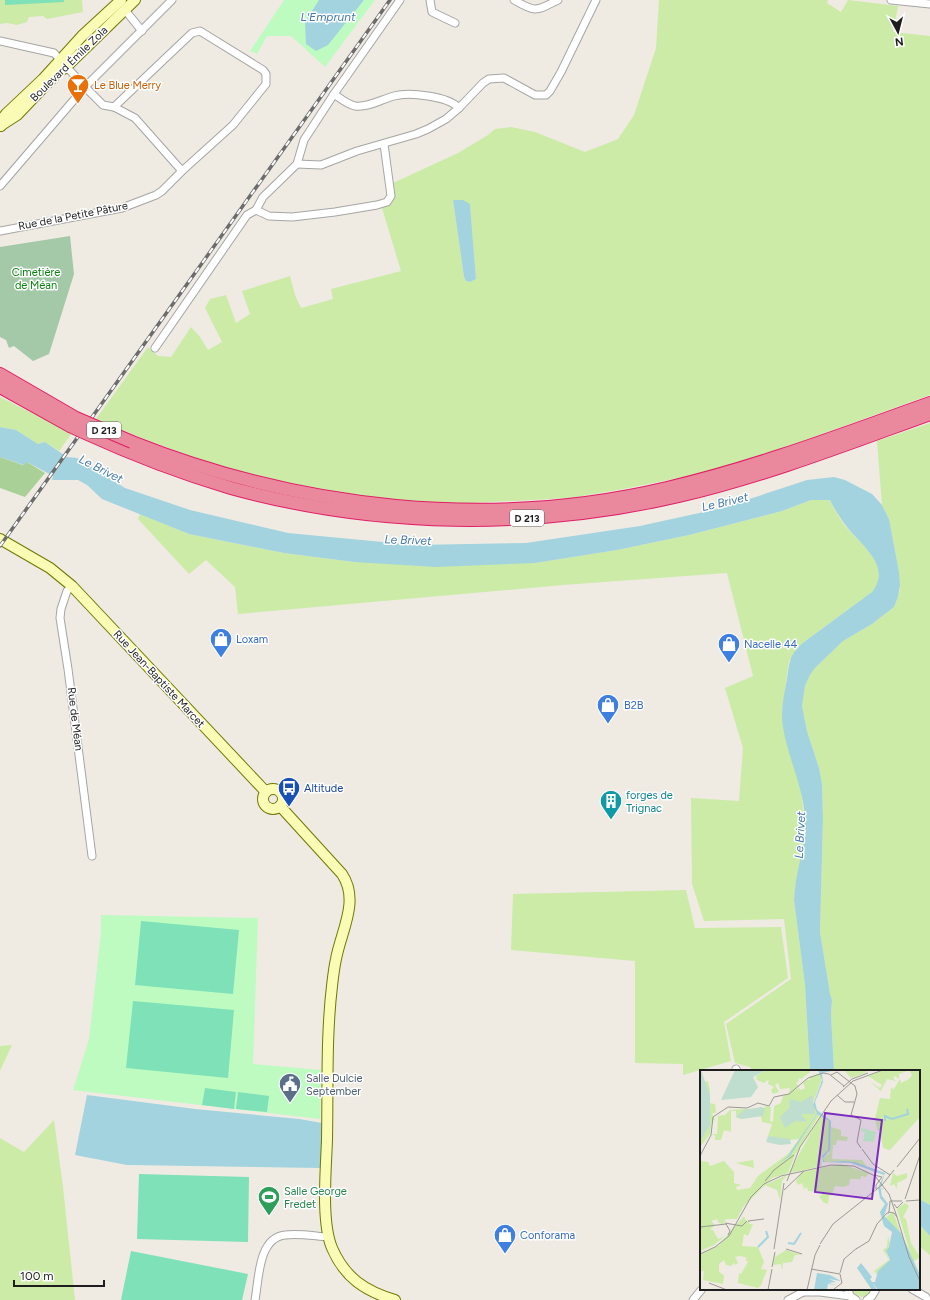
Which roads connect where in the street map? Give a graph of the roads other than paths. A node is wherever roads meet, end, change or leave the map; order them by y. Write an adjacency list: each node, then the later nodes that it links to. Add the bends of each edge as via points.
1 (121, 0): 15 (street, Boulevard Émile Zola, via 82,36)
2 (135, 0): 11 (street, Boulevard Émile Zola)
3 (172, 0): 13 (street)
4 (400, 0): 17 (street)
5 (430, 0): 12 (street, via 432,12)
6 (514, 0): 7 (street, via 535,10)
7 (558, 0)
8 (596, 0): 19 (street, via 561,72 546,95 535,95 504,78 489,79)
9 (891, 0): 10 (street)
10 (930, 4)
11 (125, 10): 13 (street); 15 (street, Boulevard Émile Zola)
12 (455, 23)
13 (142, 30): 16 (street)
14 (0, 41): 15 (street, via 54,53)
15 (63, 63): 16 (street); 20 (street, Boulevard Émile Zola, via 17,115)
16 (85, 87): 18 (street, via 103,105); 24 (street)
17 (334, 94): 19 (street, via 355,106 365,106 404,94 440,98); 22 (street, via 304,140)
18 (114, 108): 23 (street, via 135,118); 23 (street, Rue de la Petite Pâture, via 192,32 200,31 263,70 266,74 266,84 262,90 233,125)
19 (459, 108): 21 (street, via 428,129)
20 (0, 126)
21 (384, 144): 22 (street, via 321,165); 25 (street, via 391,196 387,202 292,217 269,216)
22 (297, 164): 25 (street, via 264,197)
23 (182, 171): 26 (street, Rue de la Petite Pâture, via 162,191 122,208)
24 (0, 186)
25 (256, 210): 27 (street, via 247,215)
26 (0, 231)
27 (155, 348)
28 (0, 365): 32 (highway, via 24,383)
29 (0, 374): 32 (highway, D 213)
30 (0, 387): 32 (highway, D 213)
31 (0, 392): 32 (highway, via 8,397)
32 (24, 395): 35 (highway, D 213, bridge, via 73,422)
33 (930, 403): 35 (highway, D 213, via 774,458 710,477 620,497 533,508 436,509 318,496 230,476)
34 (930, 414): 35 (highway, D 213, via 783,466 681,495 594,512 506,519 403,517 318,507 276,499 177,470)
35 (129, 447)
36 (0, 539): 37 (street, Rue Jean-Baptiste Marcet, via 50,568)
37 (72, 586): 38 (street, Rue Jean-Baptiste Marcet); 40 (street, Rue de Méan, via 67,591 60,618)
38 (266, 792): 39 (street, Rue Jean-Baptiste Marcet, via 263,800 265,805 272,809); 39 (street, via 271,789 280,792 283,801)
39 (280, 806): 41 (street, via 342,874 350,894 350,905 336,958 329,1022 325,1205)
40 (92, 856)
41 (328, 1237): 47 (street, via 285,1235 270,1242 262,1260); 48 (street, via 332,1249 349,1276 364,1288)
42 (701, 1290): 49 (street)
43 (913, 1290): 53 (street, via 917,1293); 54 (street)
44 (806, 1291): 46 (street); 50 (street)
45 (875, 1291): 51 (street); 52 (street)
46 (851, 1295)
47 (256, 1300)
48 (394, 1300)
49 (693, 1300)
50 (788, 1300)
51 (867, 1300)
52 (878, 1300)
53 (917, 1300)
54 (927, 1300)

